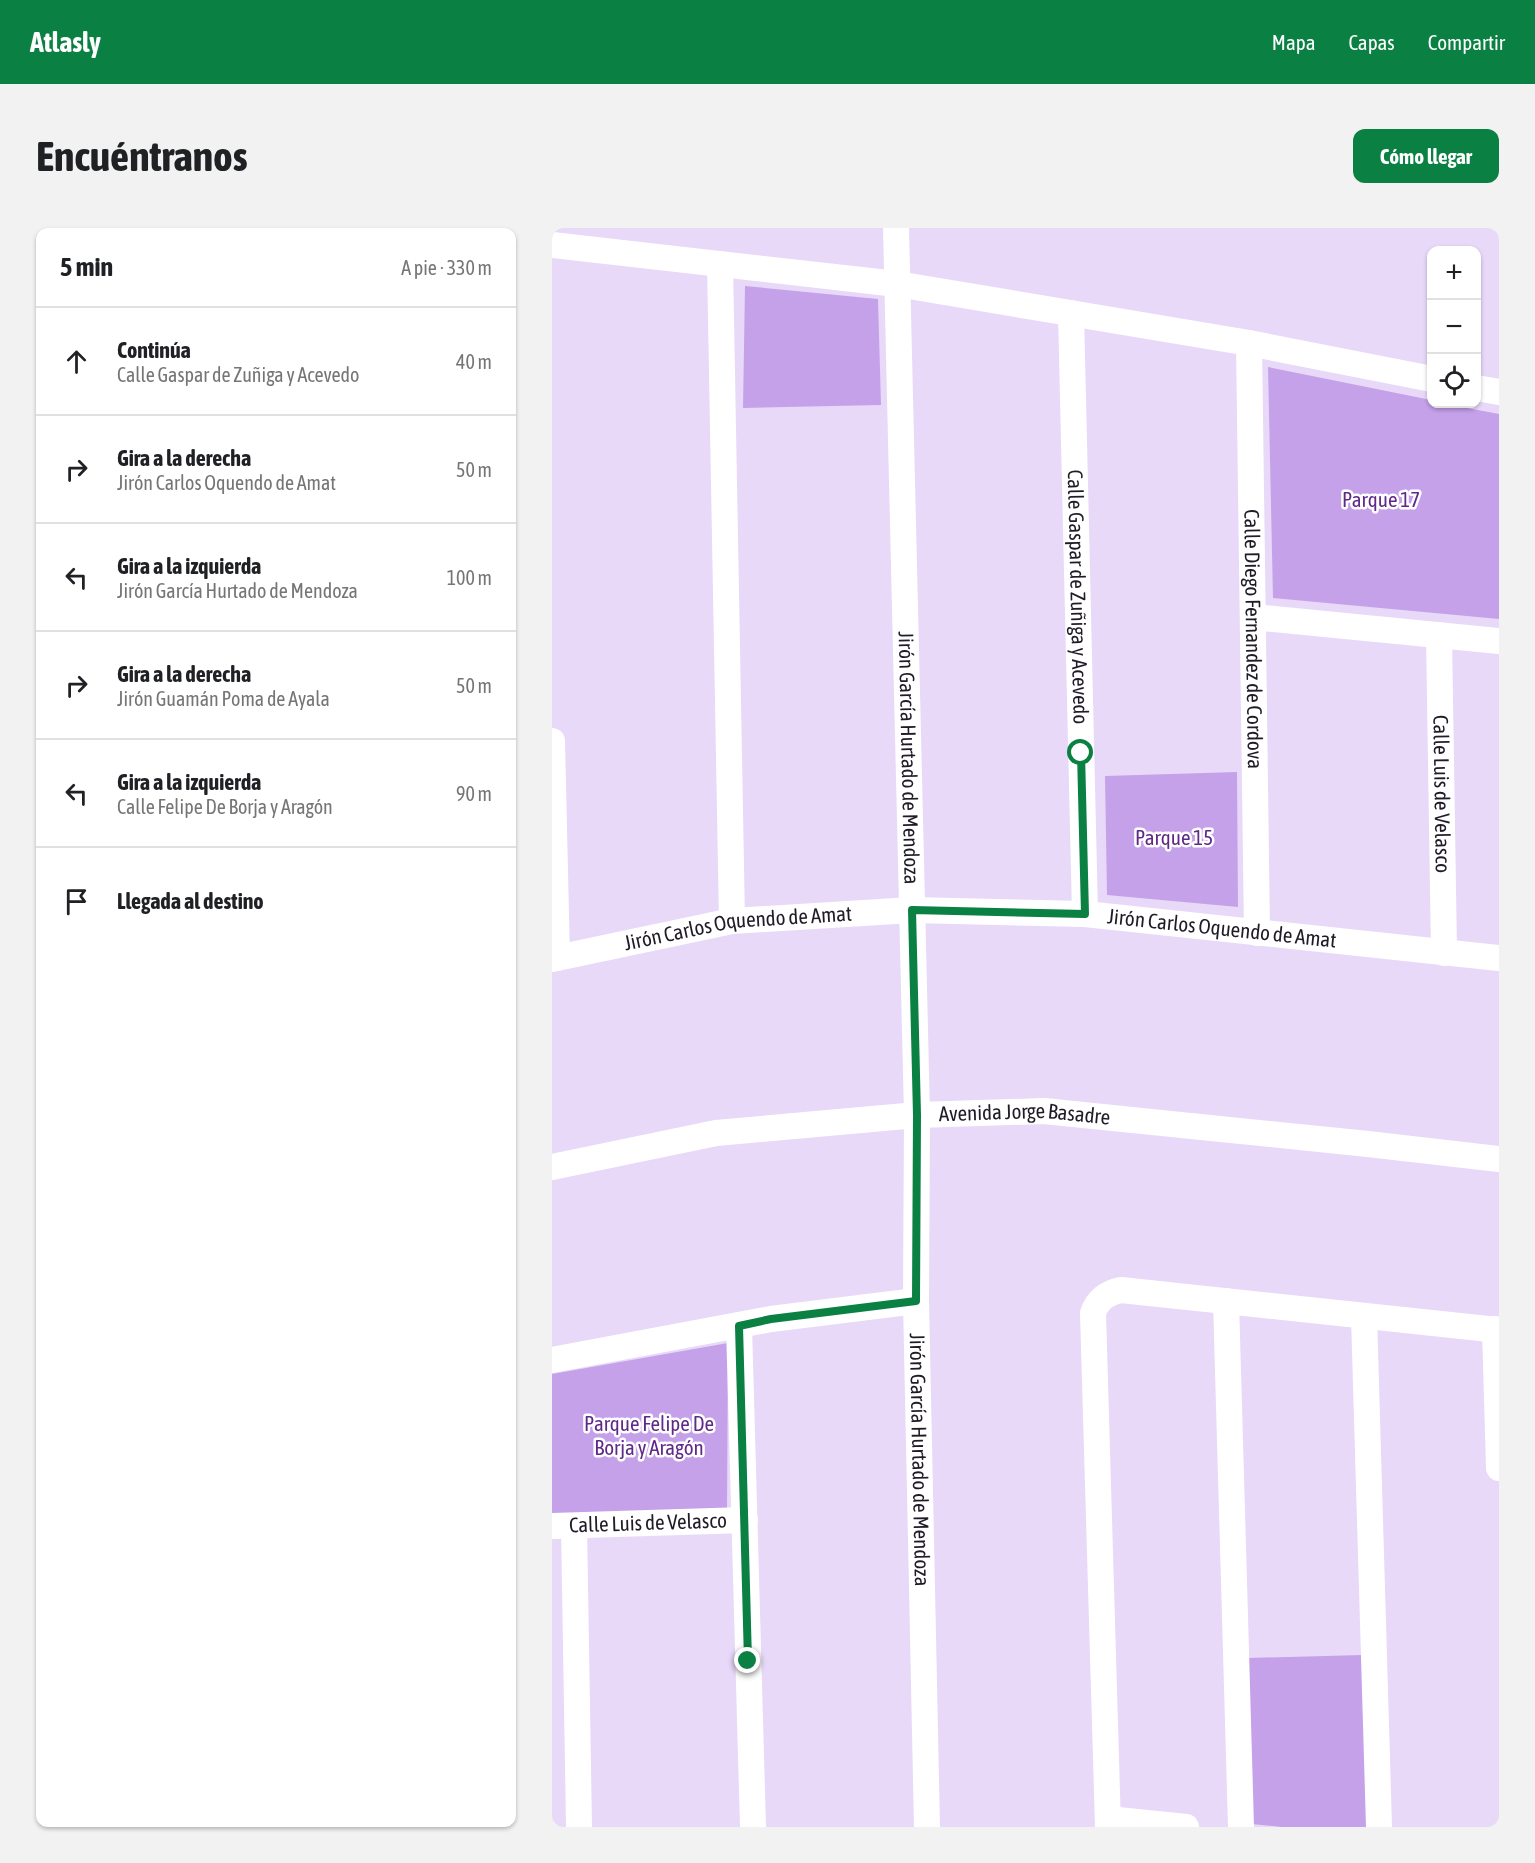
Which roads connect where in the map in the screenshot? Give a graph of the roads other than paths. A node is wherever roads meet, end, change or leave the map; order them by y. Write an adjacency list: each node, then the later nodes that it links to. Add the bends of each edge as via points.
1 (896, 228): 4 (street, Jirón García Hurtado de Mendoza)
2 (552, 245): 3 (street)
3 (720, 264): 4 (street); 16 (street)
4 (897, 284): 5 (street); 14 (street, Jirón García Hurtado de Mendoza)
5 (1071, 314): 6 (street); 15 (street, Calle Gaspar de Zuñiga y Acevedo)
6 (1249, 343): 7 (street); 10 (street, Calle Diego Fernandez de Cordova)
7 (1427, 378)
8 (1481, 389): 9 (street)
9 (1499, 392)
10 (1253, 617): 11 (street); 17 (street, Calle Diego Fernandez de Cordova)
11 (1439, 635): 12 (street); 18 (street, Calle Luis de Velasco)
12 (1499, 641)
13 (552, 741): 20 (street)
14 (912, 910): 15 (street, Jirón Carlos Oquendo de Amat); 16 (street, Jirón Carlos Oquendo de Amat); 21 (street, Jirón García Hurtado de Mendoza)
15 (1085, 914): 17 (street, Jirón Carlos Oquendo de Amat)
16 (732, 921): 20 (street, Jirón Carlos Oquendo de Amat)
17 (1257, 933): 18 (street, Jirón Carlos Oquendo de Amat)
18 (1444, 953): 19 (street, Jirón Carlos Oquendo de Amat)
19 (1499, 958)
20 (554, 959)
21 (917, 1115): 22 (street, Avenida Jorge Basadre, via 1044,1111); 23 (street, Avenida Jorge Basadre, via 716,1133); 24 (street, Jirón García Hurtado de Mendoza)
22 (1499, 1159)
23 (552, 1167)
24 (916, 1301): 27 (street); 36 (street, Jirón García Hurtado de Mendoza)
25 (1226, 1301): 26 (street); 33 (street, via 1121,1290 1103,1297 1093,1313); 38 (street)
26 (1364, 1316): 28 (street); 39 (street)
27 (739, 1326): 29 (street); 31 (street)
28 (1497, 1330): 30 (street)
29 (552, 1360)
30 (1499, 1468)
31 (745, 1520): 32 (street, Calle Luis de Velasco); 35 (street)
32 (563, 1526): 34 (street)
33 (1108, 1823): 37 (street)
34 (579, 1827)
35 (753, 1827)
36 (927, 1827)
37 (1186, 1827)
38 (1241, 1827)
39 (1379, 1827)

